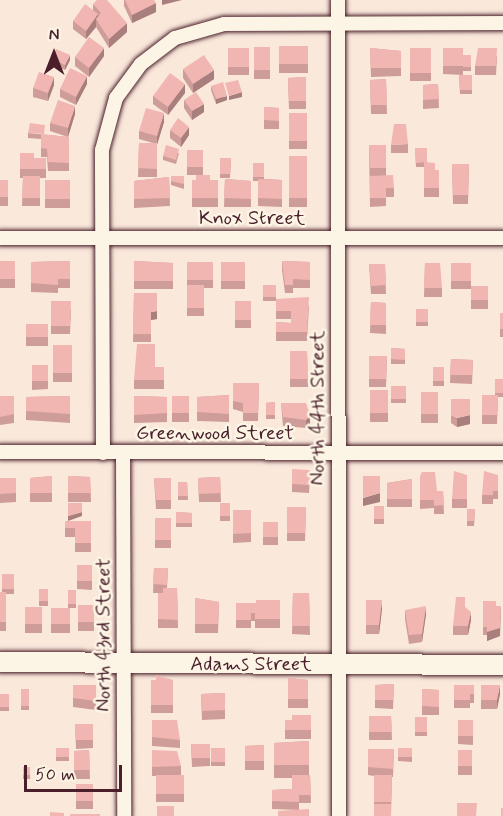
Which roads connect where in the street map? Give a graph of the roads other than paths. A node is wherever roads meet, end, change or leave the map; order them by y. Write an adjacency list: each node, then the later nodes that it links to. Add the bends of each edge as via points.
1 (338, 0): 2 (street, North 44th Street)
2 (338, 22): 3 (street); 4 (street, via 215,26 176,38 150,56 121,89 109,117 102,150); 6 (street, North 44th Street)
3 (503, 23)
4 (103, 237): 5 (street, Knox Street); 6 (street, Knox Street); 10 (street)
5 (0, 238)
6 (337, 238): 7 (street, Knox Street); 9 (street, North 44th Street)
7 (503, 238)
8 (0, 452): 10 (street, Greenwood Street)
9 (338, 452): 11 (street, Greenwood Street); 12 (street, Greenwood Street); 15 (street, North 44th Street)
10 (104, 453): 11 (street, Greenwood Street)
11 (123, 453): 14 (street, North 43rd Street)
12 (503, 453)
13 (0, 662): 14 (main road, Adams Street)
14 (124, 663): 15 (main road, Adams Street); 17 (street, North 43rd Street)
15 (339, 664): 16 (main road, Adams Street); 18 (street, North 44th Street)
16 (503, 665)
17 (124, 816)
18 (339, 816)

